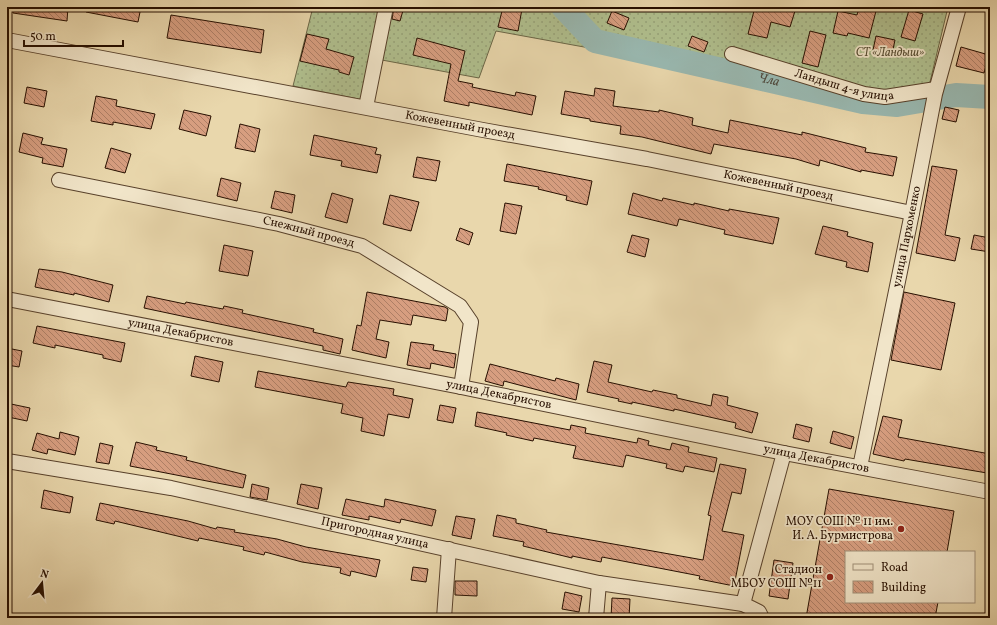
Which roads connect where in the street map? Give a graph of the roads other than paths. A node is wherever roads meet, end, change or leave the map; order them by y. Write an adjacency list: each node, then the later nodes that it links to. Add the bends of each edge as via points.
1 (386, 7): 6 (street)
2 (959, 7): 5 (street, улица Пархоменко)
3 (7, 40): 6 (street, Кожевенный проезд)
4 (732, 54): 5 (street, Ландыш 4-я улица, via 864,94 885,97)
5 (935, 91): 8 (street, улица Пархоменко)
6 (366, 107): 8 (street, Кожевенный проезд, via 647,159)
7 (60, 180): 10 (street, Снежный проезд, via 279,224 362,246 460,306 471,322)
8 (912, 213): 13 (street, улица Пархоменко)
9 (7, 299): 10 (street, улица Декабристов)
10 (461, 387): 11 (street, улица Декабристов)
11 (784, 453): 13 (street, улица Декабристов); 17 (street)
12 (7, 461): 15 (street, Пригородная улица, via 171,488)
13 (860, 467): 14 (street, улица Декабристов)
14 (990, 492)
15 (449, 549): 16 (street, Пригородная улица); 18 (street)
16 (599, 583): 17 (street, Пригородная улица); 19 (street)
17 (743, 604): 20 (street, via 759,612)
18 (444, 618)
19 (596, 618)
20 (762, 618)

